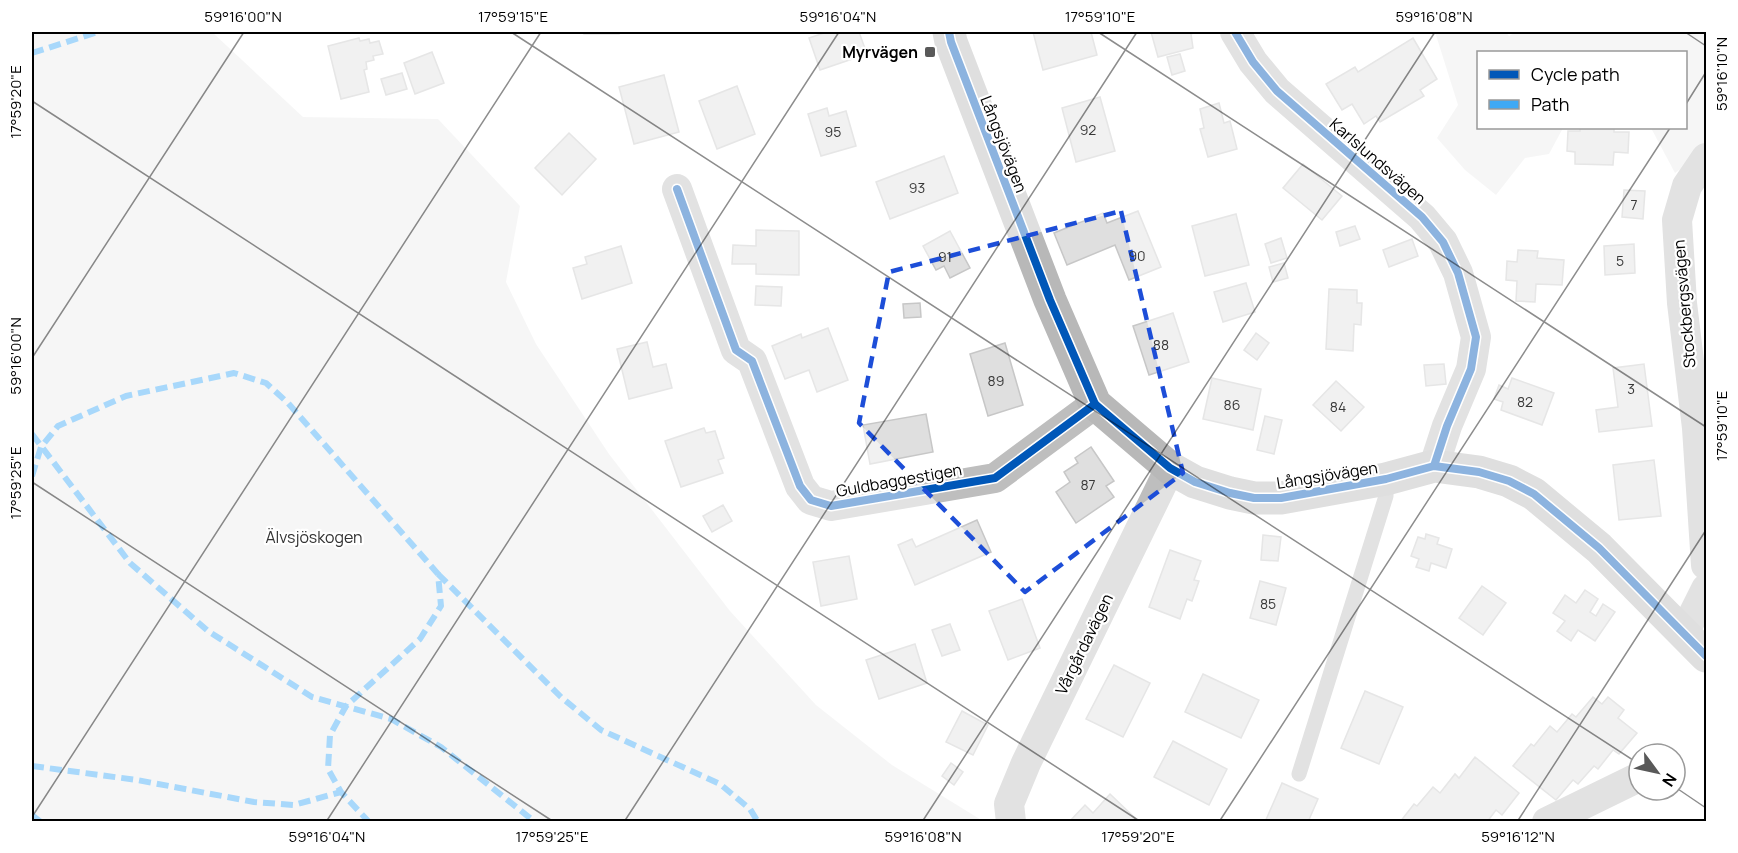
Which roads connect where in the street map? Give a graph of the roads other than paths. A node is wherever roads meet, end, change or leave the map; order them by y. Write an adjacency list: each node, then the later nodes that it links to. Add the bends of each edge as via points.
1 (949, 32): 5 (street, Långsjövägen, via 1000,174)
2 (1235, 32): 6 (street, Karlslundsvägen, via 1277,91 1422,217 1443,242 1458,273 1476,337 1472,369)
3 (1707, 158): 9 (street, Stockbergsvägen, via 1687,186 1677,220)
4 (677, 189): 5 (street, Guldbaggestigen, via 736,350 752,361 800,486 812,500 831,506 995,478)
5 (1095, 404): 7 (street, Långsjövägen)
6 (1434, 466): 8 (street, Långsjövägen); 11 (street, Långsjövägen, via 1479,472 1534,494 1599,548)
7 (1170, 468): 8 (street, Långsjövägen, via 1196,482 1254,498 1281,498); 15 (street, Vårgårdavägen, via 1026,763 1009,804)
8 (1386, 479): 13 (lane, via 1386,496)
9 (1707, 565)
10 (1707, 589): 11 (street)
11 (1684, 633): 12 (street, Långsjövägen)
12 (1707, 656)
13 (1299, 774)
14 (1627, 783): 16 (street)
15 (1011, 822)
16 (1547, 822)

